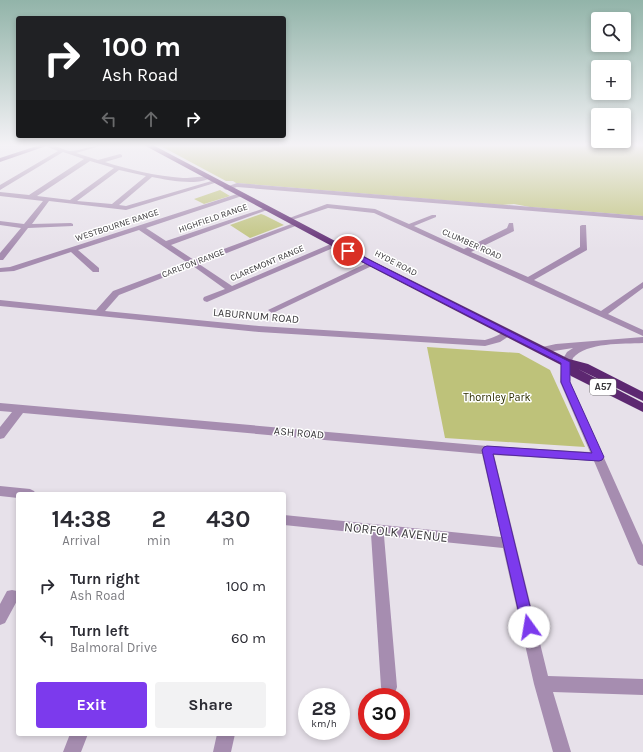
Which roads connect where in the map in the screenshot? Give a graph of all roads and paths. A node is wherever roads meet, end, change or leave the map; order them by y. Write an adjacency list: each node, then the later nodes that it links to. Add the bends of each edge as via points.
1 (22, 179): 8 (street)
2 (58, 179): 10 (street)
3 (103, 179): 12 (street)
4 (146, 179): 13 (street)
5 (180, 179): 6 (street)
6 (211, 180): 7 (highway, HYDE ROAD / A57); 13 (street, via 126,208)
7 (226, 188): 9 (highway, HYDE ROAD / A57); 16 (street, via 237,185)
8 (1, 194): 10 (street)
9 (240, 195): 14 (highway, HYDE ROAD / A57); 25 (street, WESTBOURNE RANGE)
10 (31, 197): 11 (street)
11 (48, 199): 12 (street); 22 (street)
12 (71, 202): 13 (street)
13 (113, 207)
14 (267, 209): 17 (highway, HYDE ROAD / A57); 26 (street, HIGHFIELD RANGE)
15 (434, 216): 23 (street)
16 (643, 218)
17 (287, 220): 19 (highway, HYDE ROAD / A57); 23 (street, CLUMBER ROAD, via 321,208 337,206 375,211)
18 (0, 223): 22 (street)
19 (296, 224): 27 (highway, HYDE ROAD / A57); 31 (street, CARLTON RANGE)
20 (511, 224): 29 (street, via 511,228)
21 (71, 225): 22 (street)
22 (25, 226): 30 (street)
23 (409, 226): 29 (street, CLUMBER ROAD)
24 (584, 226): 35 (street, via 584,248)
25 (140, 227): 26 (street); 28 (street, WESTBOURNE RANGE)
26 (166, 244): 31 (street)
27 (336, 245): 32 (highway, HYDE ROAD / A57); 37 (street, CLAREMONT RANGE)
28 (72, 249): 33 (street, WESTBOURNE RANGE, via 11,269); 34 (street)
29 (464, 252): 35 (street, CLUMBER ROAD)
30 (0, 258)
31 (193, 263): 37 (street); 41 (street, CARLTON RANGE, via 116,293)
32 (372, 264): 40 (street); 43 (highway, HYDE ROAD / A57)
33 (0, 270)
34 (96, 270)
35 (529, 280): 42 (street, CLUMBER ROAD)
36 (643, 284): 42 (street)
37 (231, 289): 38 (street, CLAREMONT RANGE)
38 (207, 299)
39 (0, 302): 41 (street, LABURNUM ROAD)
40 (272, 310)
41 (98, 313): 43 (street, LABURNUM ROAD, via 259,329 485,344)
42 (602, 314): 44 (street, CLUMBER ROAD)
43 (509, 333): 47 (highway, A57)
44 (643, 333)
45 (643, 340): 46 (street)
46 (589, 345): 47 (street); 48 (street, via 575,350)
47 (541, 350): 48 (highway, A57)
48 (565, 362): 49 (highway, A57, via 584,367); 51 (highway, A57, via 575,373); 55 (street, via 565,382)
49 (643, 397)
50 (0, 406): 52 (street, ASH ROAD)
51 (643, 408)
52 (20, 409): 53 (street); 54 (street, ASH ROAD)
53 (0, 435)
54 (487, 450): 55 (street, ASH ROAD); 60 (street)
55 (599, 457): 61 (street)
56 (0, 491): 57 (street)
57 (16, 493)
58 (286, 520): 59 (street, NORFOLK AVENUE)
59 (377, 530): 60 (street, NORFOLK AVENUE); 65 (street)
60 (509, 543): 64 (street)
61 (643, 560)
62 (12, 596): 63 (street)
63 (0, 618)
64 (542, 684): 66 (street); 71 (street)
65 (389, 687)
66 (643, 687)
67 (78, 736): 69 (street)
68 (226, 736): 70 (street)
69 (72, 752)
70 (222, 752)
71 (562, 752)

